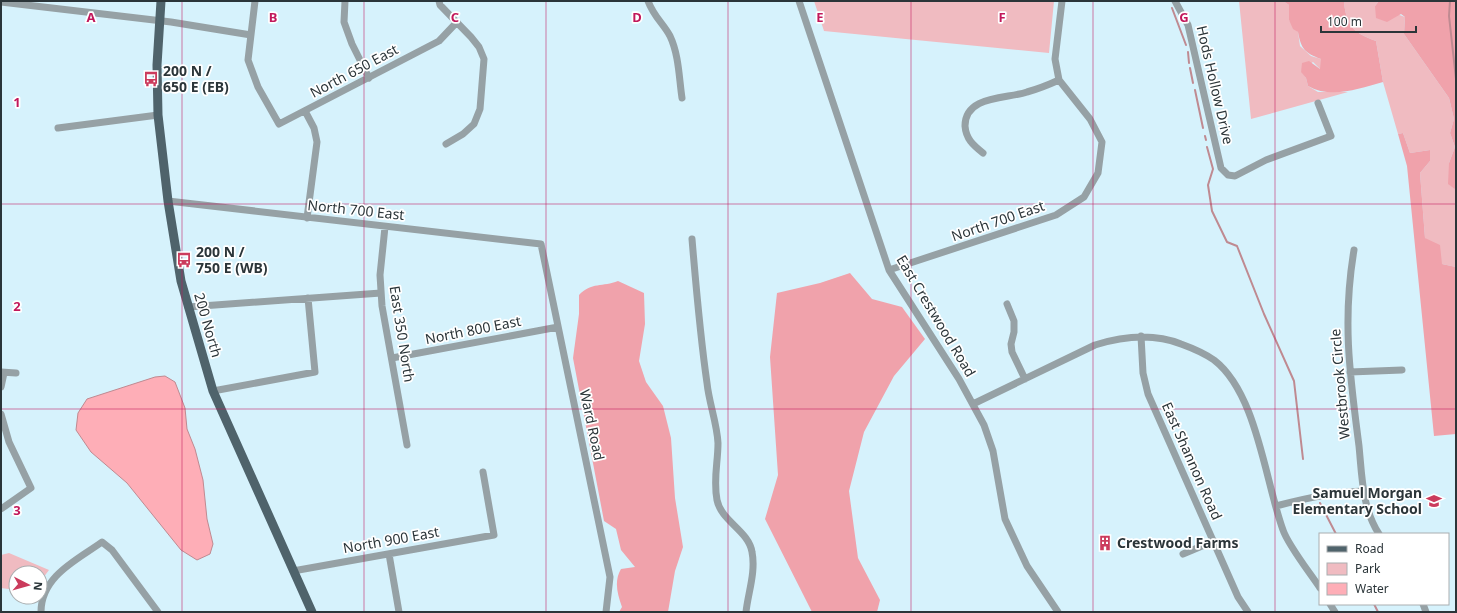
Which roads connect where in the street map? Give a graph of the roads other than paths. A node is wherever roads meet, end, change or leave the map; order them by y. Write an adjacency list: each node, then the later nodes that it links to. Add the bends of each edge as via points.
1 (161, 1): 10 (main road, 200 North)
2 (255, 1): 12 (street)
3 (344, 1): 13 (street, via 344,22)
4 (439, 1): 11 (street)
5 (648, 1): 15 (street, via 653,14 670,36 677,59)
6 (799, 1): 28 (street, East Crestwood Road)
7 (1062, 1): 14 (street, via 1056,59)
8 (1175, 1): 16 (street, Hods Hollow Drive, via 1188,25 1221,168 1228,175 1235,176 1266,160 1331,136)
9 (1, 2): 10 (street)
10 (159, 21): 12 (street); 18 (main road, 200 North)
11 (457, 22): 13 (street, North 650 East, via 439,41); 20 (street, via 479,47 484,59 480,109 474,124)
12 (251, 35): 17 (street, via 248,60 258,87 279,124)
13 (369, 78): 17 (street, North 650 East)
14 (1059, 80): 21 (street, via 1026,93 989,99 978,104 970,112 965,123 966,135 972,145); 28 (street, North 700 East, via 1090,118 1102,142 1098,173 1084,197 1056,215)
15 (682, 98)
16 (1318, 103)
17 (305, 111): 23 (street, North 650 East, via 314,128 317,142)
18 (158, 115): 19 (street); 22 (main road, 200 North)
19 (58, 128)
20 (446, 144)
21 (983, 153)
22 (168, 201): 23 (street, North 700 East); 32 (main road, 200 North, via 181,281)
23 (307, 218): 24 (street, North 700 East)
24 (385, 226): 26 (street, North 700 East); 29 (street, East 350 North, via 380,275)
25 (692, 239): 61 (street, via 698,322 718,443 714,475 717,502 745,537 752,551 752,575)
26 (541, 244): 33 (street, Ward Road)
27 (1354, 250): 37 (street, Westbrook Circle, via 1348,298)
28 (889, 270): 43 (street, East Crestwood Road)
29 (381, 293): 30 (street); 35 (street, East 350 North)
30 (308, 298): 32 (street); 42 (street, via 315,372)
31 (1007, 304): 40 (street, via 1014,321 1012,352)
32 (188, 307): 42 (main road, 200 North)
33 (558, 327): 35 (street, North 800 East); 60 (street, Ward Road, via 610,577)
34 (1141, 336): 40 (street, via 1115,339 1095,345); 48 (street, via 1169,339 1192,348 1214,361 1229,375 1249,414); 51 (street, East Shannon Road, via 1143,373 1148,394)
35 (392, 358): 45 (street, East 350 North)
36 (1402, 370): 37 (street)
37 (1350, 372): 47 (street, Westbrook Circle)
38 (3, 373): 39 (street); 41 (street)
39 (16, 373)
40 (1025, 379): 43 (street)
41 (1, 387)
42 (213, 391): 54 (main road, 200 North)
43 (973, 404): 62 (street, East Crestwood Road, via 993,451 1005,519 1027,566)
44 (1, 414): 49 (street, via 9,442 31,488)
45 (407, 445)
46 (483, 472): 52 (street, North 900 East, via 494,535)
47 (1364, 491): 48 (street, via 1342,491 1311,496); 50 (street, Westbrook Circle, via 1366,508)
48 (1276, 506): 55 (street, via 1283,531)
49 (1, 509)
50 (1378, 533)
51 (1214, 541): 53 (street); 63 (street, East Shannon Road, via 1238,597)
52 (389, 554): 54 (street, North 900 East); 59 (street)
53 (1183, 554)
54 (293, 571): 58 (main road, 200 North)
55 (1319, 586)
56 (41, 612): 57 (street, via 50,584 59,572 102,542 112,550)
57 (158, 612)
58 (312, 612)
59 (399, 612)
60 (606, 612)
61 (746, 612)
62 (1057, 612)
63 (1248, 612)

